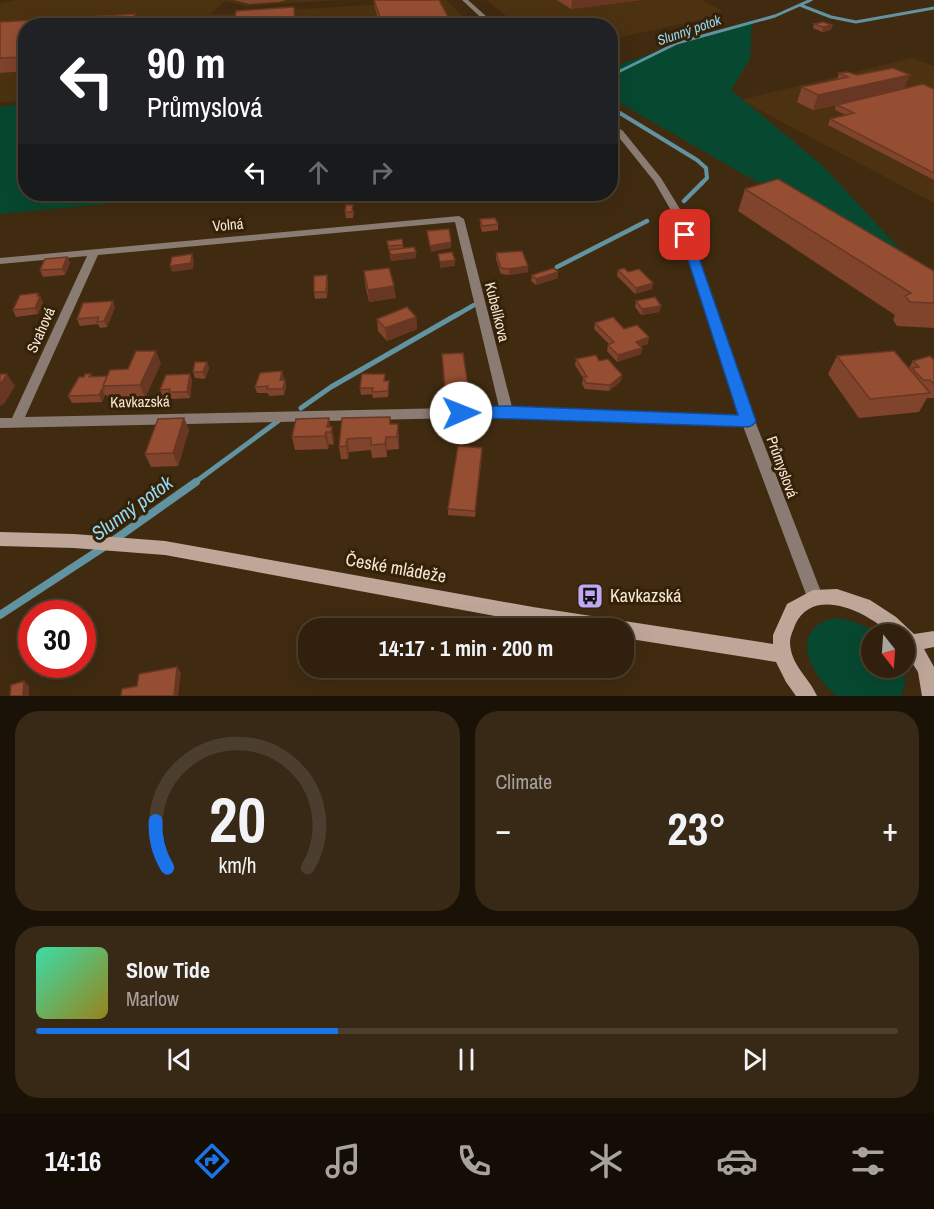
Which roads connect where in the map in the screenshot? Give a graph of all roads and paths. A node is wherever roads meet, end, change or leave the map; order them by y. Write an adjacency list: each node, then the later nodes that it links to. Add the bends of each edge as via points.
1 (465, 0): 2 (street)
2 (486, 18)
3 (618, 131): 9 (street, Průmyslová, via 658,180 678,214)
4 (459, 219): 5 (street, Volná); 7 (street, Kubelíkova)
5 (93, 252): 6 (street, Volná); 8 (street, Svahová)
6 (0, 261)
7 (507, 412): 8 (street, Kavkazská); 9 (street, Kavkazská)
8 (17, 421): 10 (street, Kavkazská)
9 (748, 421): 12 (street, Průmyslová)
10 (0, 423)
11 (0, 539): 17 (street, České mládeže, via 165,548 533,615)
12 (815, 597): 13 (street, via 844,597 873,608); 17 (street, via 800,604 786,620)
13 (896, 624)
14 (934, 639): 15 (street)
15 (915, 643)
16 (915, 645): 19 (street, via 928,670)
17 (783, 654): 18 (street, via 790,672)
18 (808, 696)
19 (931, 696)

